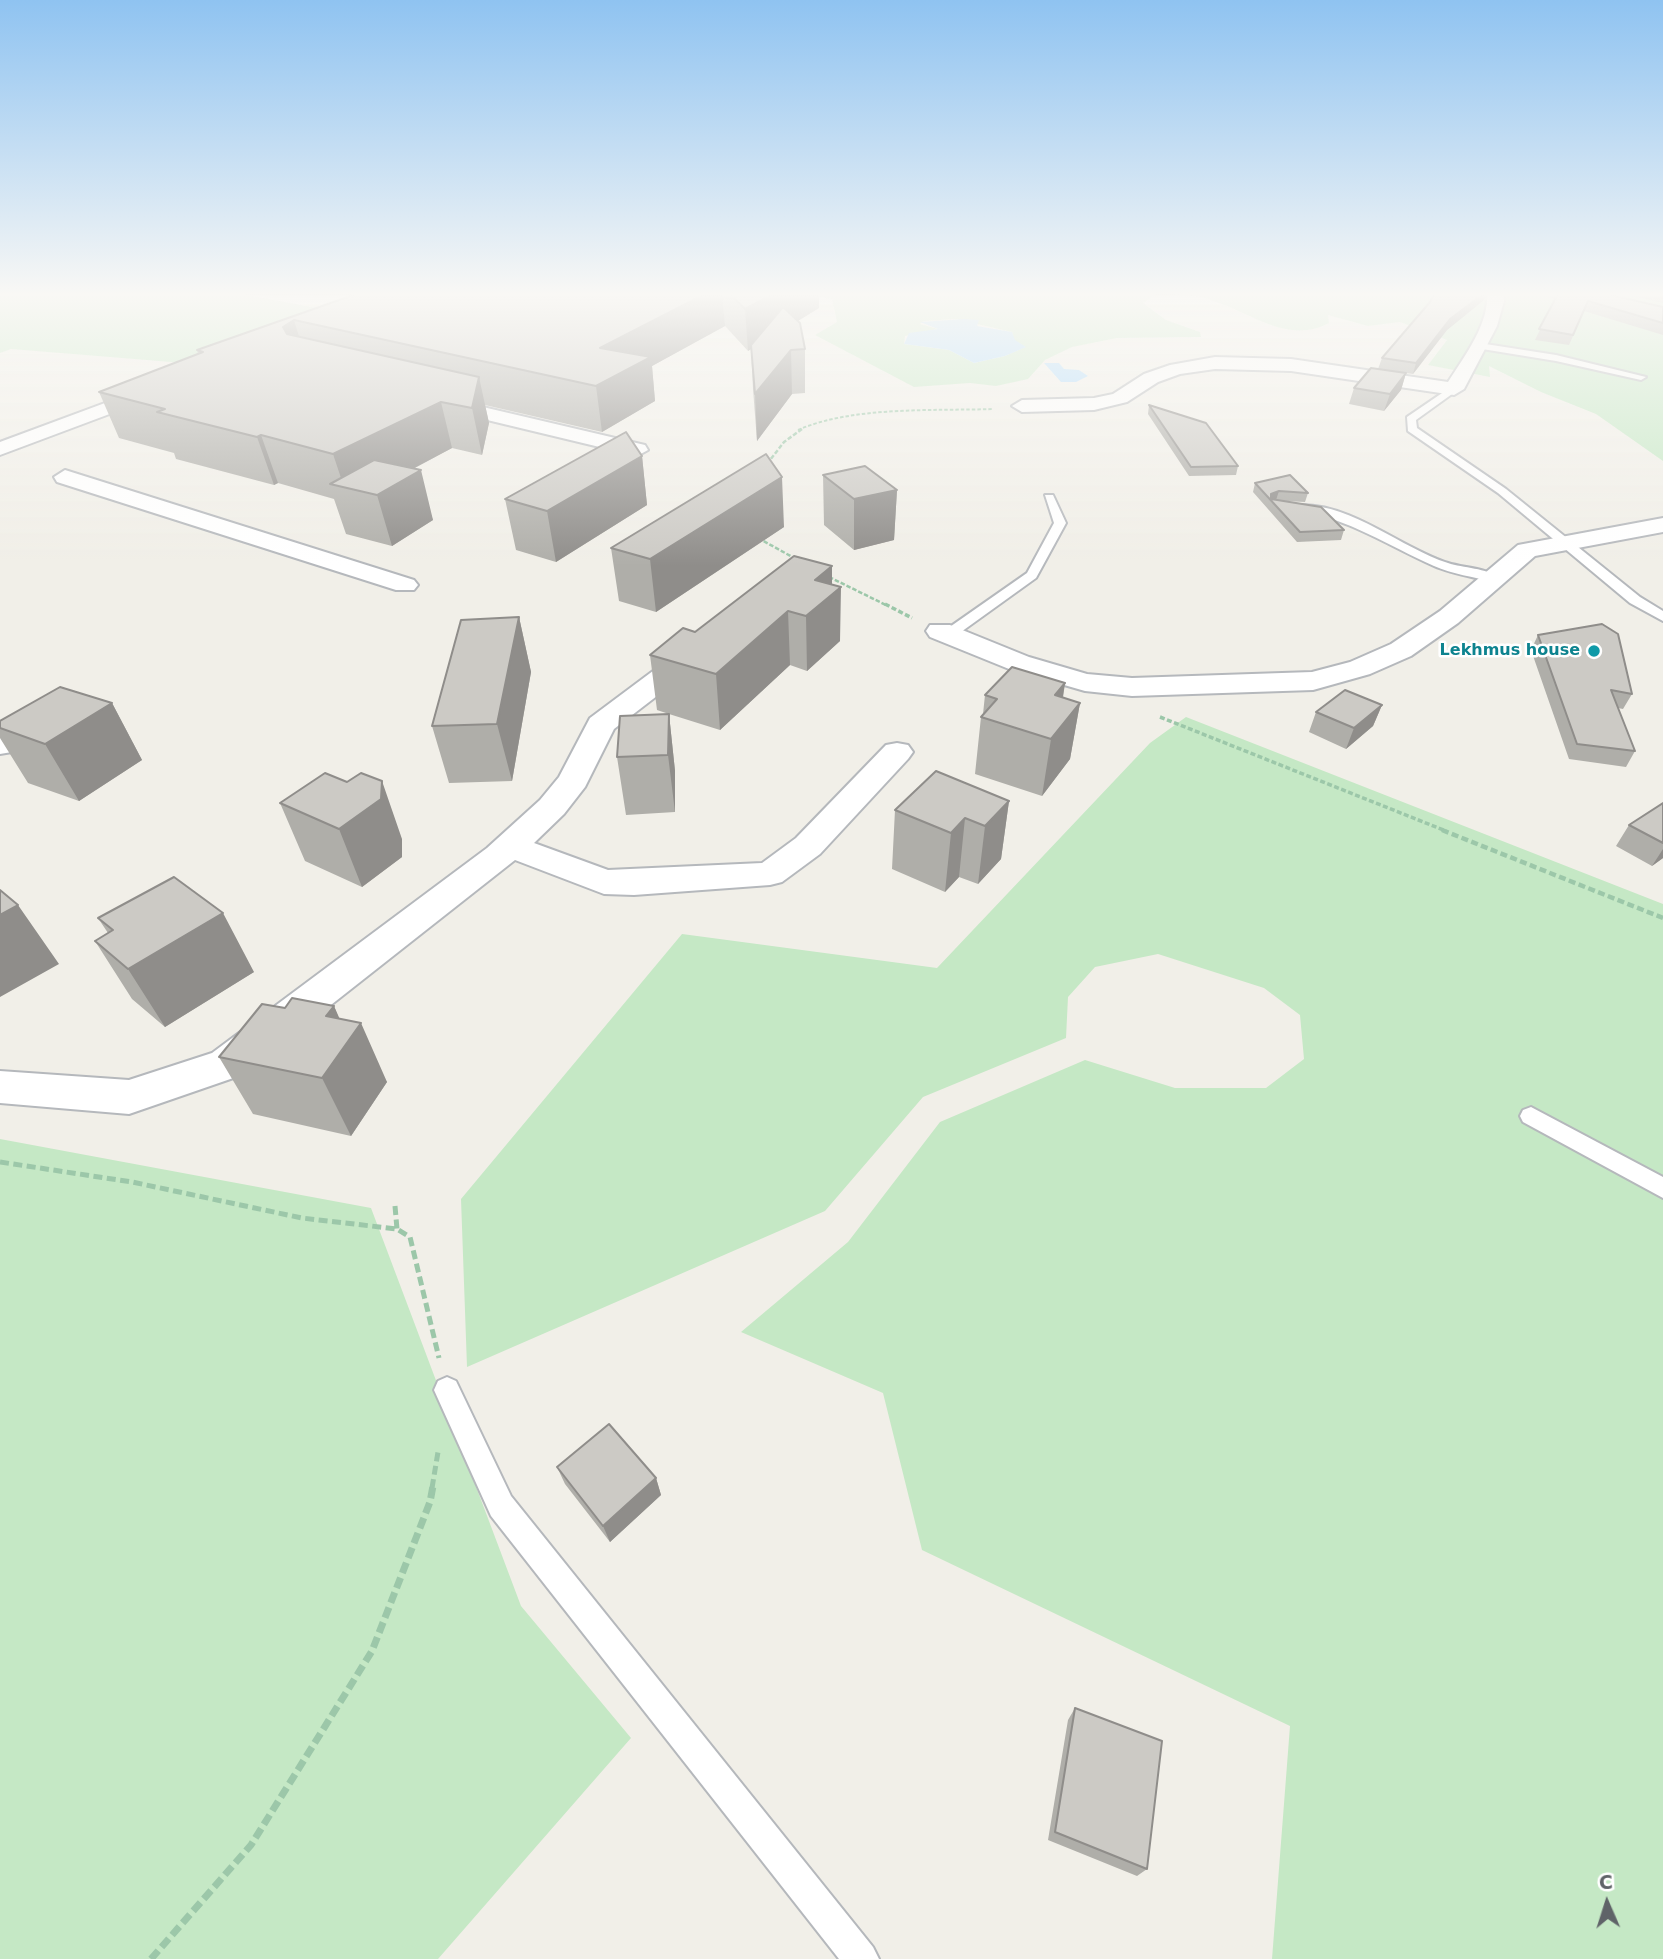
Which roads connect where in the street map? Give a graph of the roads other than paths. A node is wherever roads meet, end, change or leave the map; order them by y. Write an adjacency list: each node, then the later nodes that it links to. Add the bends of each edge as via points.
1 (1143, 383): 7 (street, via 1120,398 1094,404)
2 (1416, 383): 5 (street)
3 (1457, 383): 5 (street)
4 (170, 385): 8 (street)
5 (1454, 389): 14 (lane, via 1411,419 1412,429 1472,468)
6 (414, 396): 9 (street)
7 (1022, 406)
8 (0, 449)
9 (637, 450)
10 (65, 477): 16 (street)
11 (1049, 497): 18 (lane, via 1060,523 1032,575)
12 (1289, 507): 15 (lane, via 1314,508 1385,535 1441,565)
13 (1663, 525): 14 (street)
14 (1565, 542): 15 (street, via 1527,551); 17 (lane, via 1635,600)
15 (1493, 578): 18 (street, via 1401,650 1313,681 1132,687 1085,682 1019,663)
16 (405, 584)
17 (1663, 617)
18 (945, 632)
19 (719, 635): 21 (street, via 601,724 574,780)
20 (897, 752): 21 (street, via 808,846 770,874 604,882)
21 (510, 846): 22 (street, via 227,1064 129,1097)
22 (0, 1087)
23 (1531, 1116): 24 (lane)
24 (1663, 1188)
25 (447, 1390): 26 (lane, via 501,1506)
26 (861, 1959)

